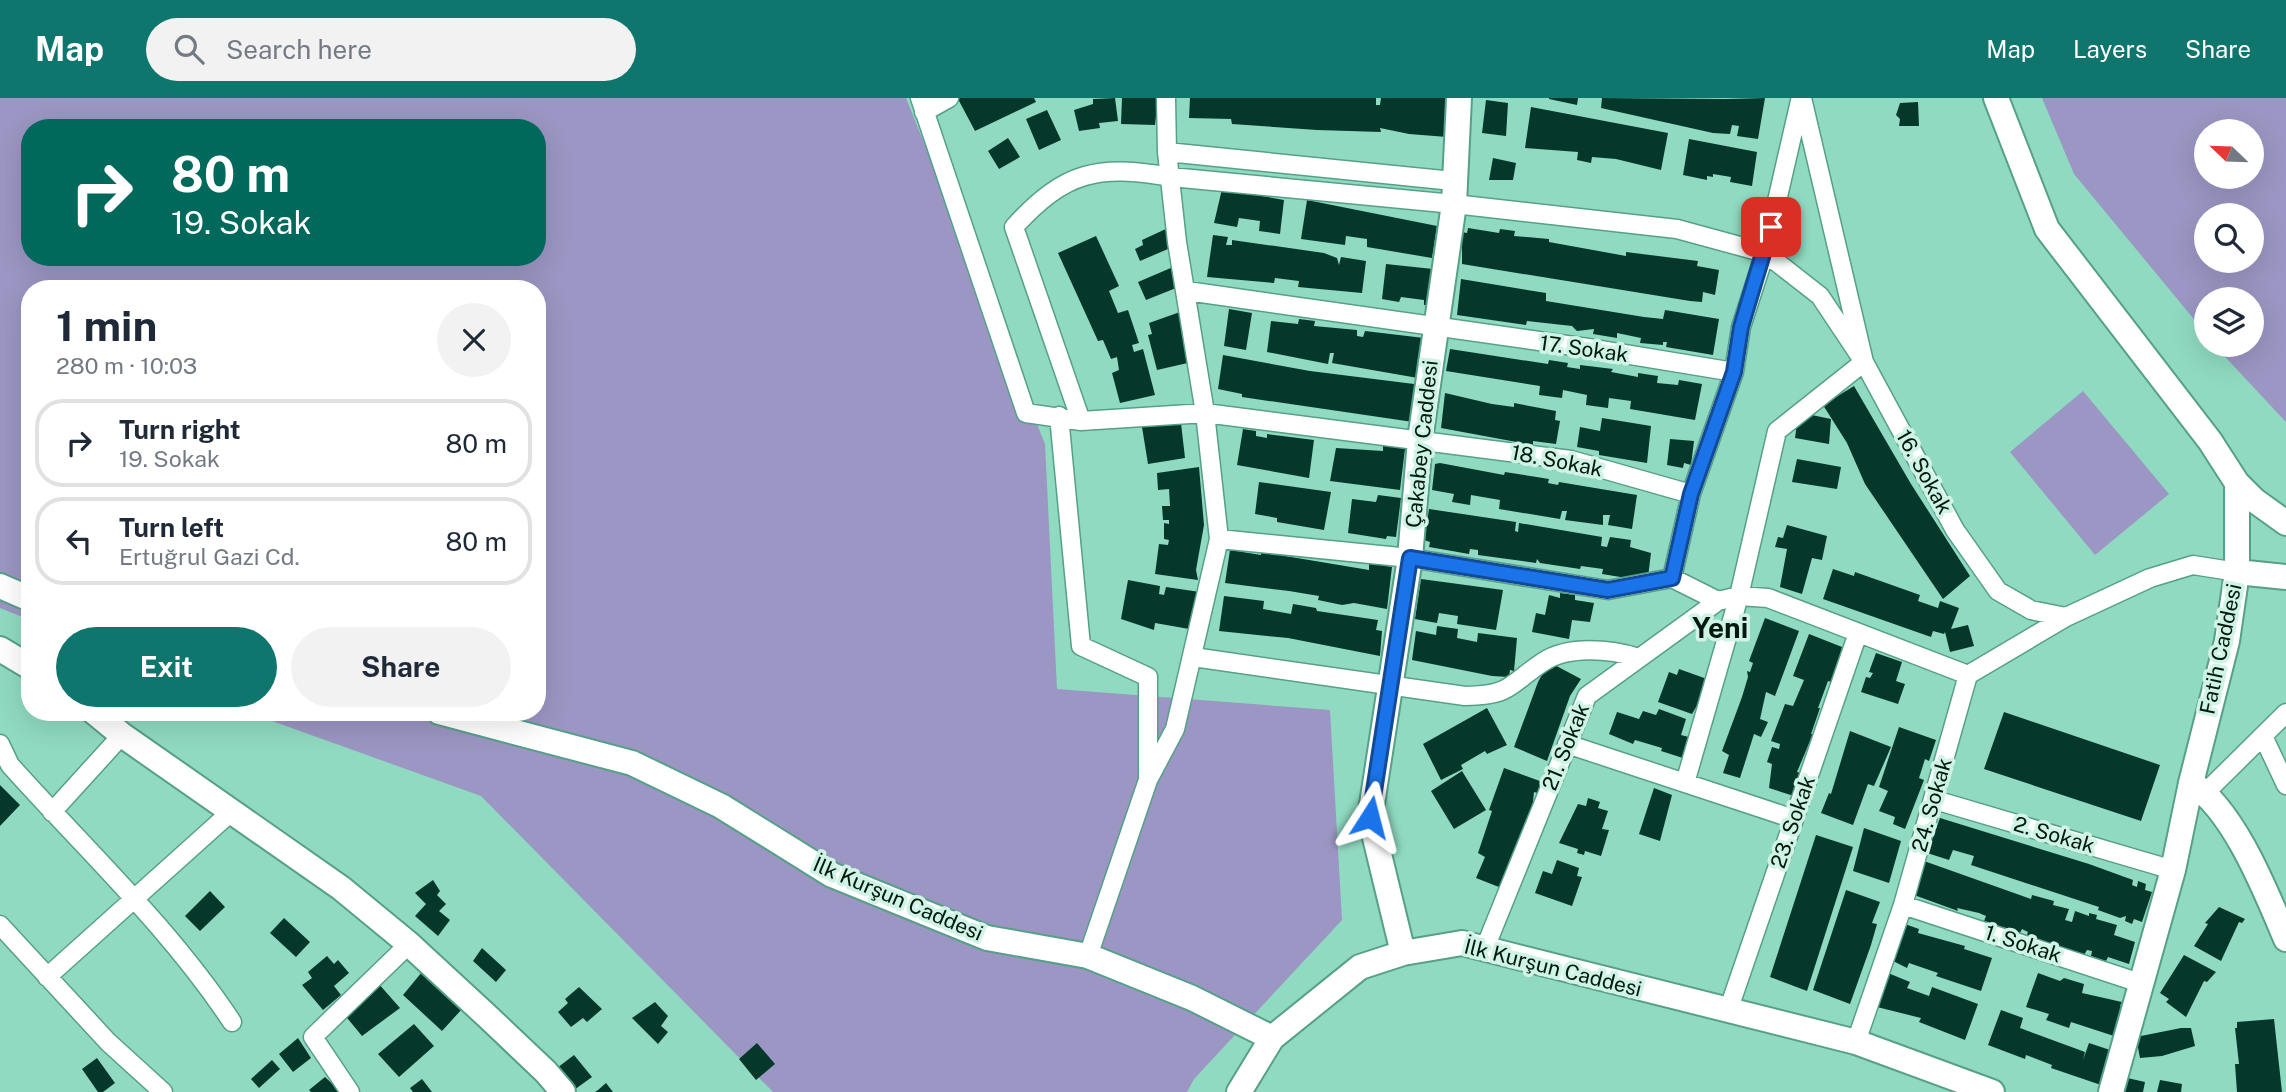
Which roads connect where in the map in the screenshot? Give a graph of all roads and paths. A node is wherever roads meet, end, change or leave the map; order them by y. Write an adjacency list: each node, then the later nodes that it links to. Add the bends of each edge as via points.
1 (949, 98): 6 (street)
2 (1166, 98): 7 (street)
3 (1459, 98): 9 (street, Çakabey Caddesi)
4 (1802, 98): 10 (street); 13 (street, 16. Sokak)
5 (1996, 98): 19 (street, via 2047,229 2210,440)
6 (922, 105): 16 (street, 18. Sokak, via 1026,413)
7 (1167, 152): 8 (street); 9 (street)
8 (1171, 177): 9 (street); 11 (street); 17 (street, via 1131,170 1084,174 1037,202 1014,227)
9 (1454, 192): 10 (street, via 1677,229); 12 (street, Çakabey Caddesi)
10 (1765, 253): 13 (street, via 1820,296); 14 (street, via 1741,327)
11 (1187, 291): 12 (street, 17. Sokak); 15 (street)
12 (1435, 328): 14 (street, 17. Sokak); 18 (street, Çakabey Caddesi)
13 (1864, 362): 29 (street, via 1777,431); 31 (street, 16. Sokak, via 1955,530 1998,591 2031,610)
14 (1734, 372): 20 (street)
15 (1205, 412): 17 (street, 18. Sokak); 18 (street, 18. Sokak); 22 (street)
16 (1059, 416): 17 (street, 18. Sokak); 46 (street, via 1081,646 1148,677)
17 (1082, 421)
18 (1420, 440): 20 (street, 18. Sokak, via 1571,460); 23 (street, Çakabey Caddesi)
19 (2237, 483): 21 (street); 24 (street, Fatih Caddesi)
20 (1691, 494): 26 (street)
21 (2286, 523)
22 (1219, 538): 23 (street); 34 (street)
23 (1410, 558): 26 (street, via 1608,590); 38 (street, Çakabey Caddesi)
24 (2237, 572): 25 (street); 31 (street, via 2193,565 2150,578); 49 (street, Fatih Caddesi)
25 (2286, 577)
26 (1672, 578): 30 (street)
27 (0, 586): 28 (street)
28 (21, 595)
29 (1740, 597): 30 (street); 32 (street, via 1768,598); 47 (street)
30 (1718, 601): 35 (street, 21. Sokak)
31 (2066, 617): 37 (street)
32 (1858, 633): 37 (street); 53 (street, 23. Sokak)
33 (0, 649): 36 (street)
34 (1194, 657): 38 (street); 46 (street, via 1175,729)
35 (1639, 658): 38 (street, via 1609,651 1554,656 1495,695 1465,696); 45 (street, 21. Sokak, via 1587,696)
36 (21, 662)
37 (1968, 675): 50 (street, 24. Sokak)
38 (1390, 683): 61 (street, Çakabey Caddesi, via 1370,817)
39 (2286, 713): 43 (street)
40 (105, 721): 42 (street)
41 (473, 721): 62 (street, İlk Kurşun Caddesi, via 632,763 721,806 832,875 987,938)
42 (122, 735): 51 (street); 52 (street)
43 (2263, 736): 48 (street); 49 (street)
44 (0, 744): 52 (street, via 10,765)
45 (1567, 744): 47 (street); 60 (street, 21. Sokak)
46 (1148, 780): 62 (street)
47 (1685, 783): 53 (street)
48 (2286, 785)
49 (2198, 788): 54 (street, Fatih Caddesi); 58 (street, via 2249,857)
50 (1935, 800): 54 (street, 2. Sokak); 56 (street, 24. Sokak)
51 (231, 811): 55 (street); 59 (street, via 341,888)
52 (52, 812): 55 (street)
53 (1794, 819): 65 (street, 23. Sokak)
54 (2173, 870): 64 (street, Fatih Caddesi)
55 (134, 897): 63 (street); 66 (street, via 198,970)
56 (1903, 905): 64 (street, 1. Sokak); 68 (street, 24. Sokak)
57 (0, 925): 63 (street)
58 (2286, 939)
59 (408, 944): 70 (street, via 313,1037); 71 (street)
60 (1485, 948): 61 (street, İlk Kurşun Caddesi, via 1462,943); 65 (street, İlk Kurşun Caddesi)
61 (1403, 953): 67 (street, İlk Kurşun Caddesi, via 1360,967)
62 (1088, 956): 67 (street, İlk Kurşun Caddesi, via 1192,998)
63 (47, 977): 69 (street)
64 (2143, 984): 74 (street, Fatih Caddesi)
65 (1728, 1011): 68 (street, İlk Kurşun Caddesi)
66 (232, 1022)
67 (1272, 1038): 72 (street)
68 (1856, 1042): 73 (street, İlk Kurşun Caddesi)
69 (163, 1092)
70 (350, 1092)
71 (563, 1092)
72 (1239, 1092)
73 (1992, 1092)
74 (2111, 1092)

